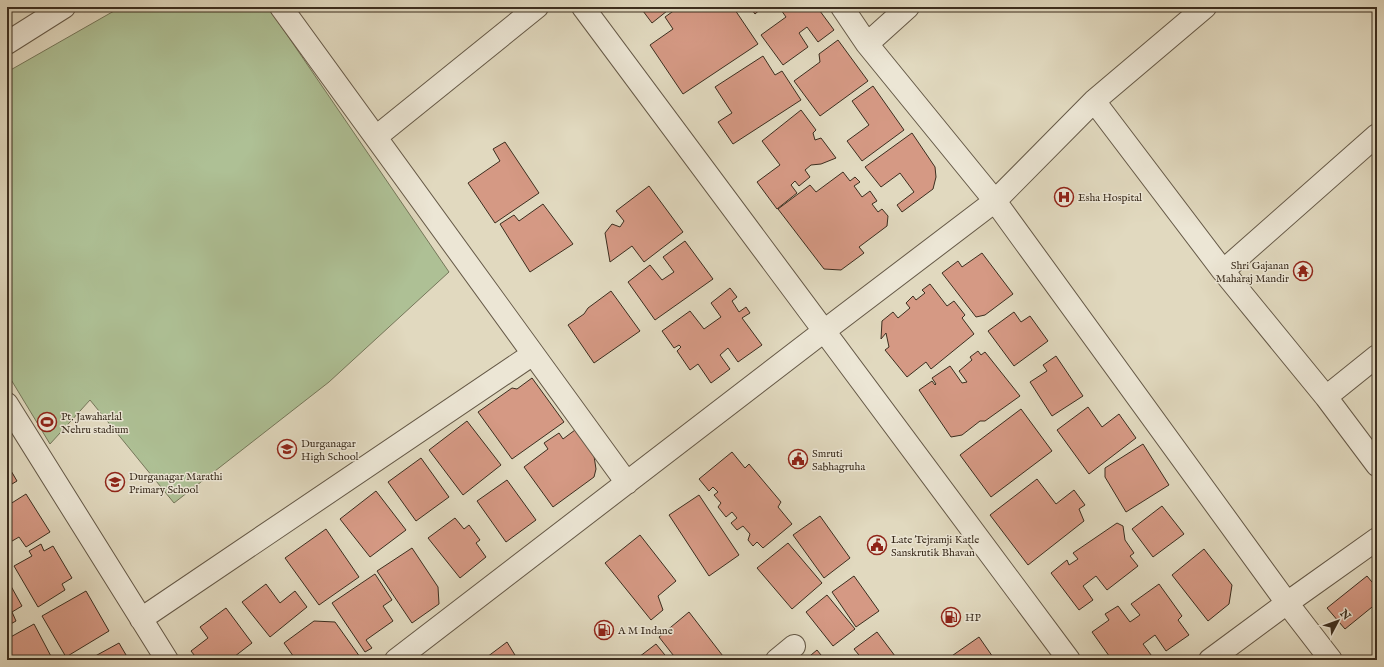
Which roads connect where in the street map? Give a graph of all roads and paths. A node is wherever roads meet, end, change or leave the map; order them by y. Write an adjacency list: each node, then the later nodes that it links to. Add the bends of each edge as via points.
1 (64, 7): 8 (street)
2 (281, 7): 12 (street)
3 (536, 7): 12 (street)
4 (583, 7): 15 (street)
5 (842, 7): 9 (street)
6 (908, 7): 9 (street)
7 (1205, 7): 10 (street)
8 (7, 43)
9 (867, 44): 13 (street)
10 (1094, 101): 13 (street); 14 (street)
11 (1377, 135): 14 (street)
12 (376, 137): 16 (street)
13 (995, 201): 15 (street); 23 (street)
14 (1223, 271): 18 (street)
15 (824, 331): 21 (street); 29 (street)
16 (533, 354): 21 (street); 24 (street)
17 (1377, 356): 18 (street)
18 (1326, 397): 20 (street)
19 (7, 404): 24 (street)
20 (1377, 465)
21 (627, 483): 26 (street)
22 (1377, 539): 23 (street)
23 (1287, 603): 30 (street); 31 (street)
24 (141, 619): 27 (street)
25 (794, 646): 28 (street)
26 (402, 658)
27 (167, 660)
28 (777, 660)
29 (1069, 660)
30 (1210, 660)
31 (1331, 660)

